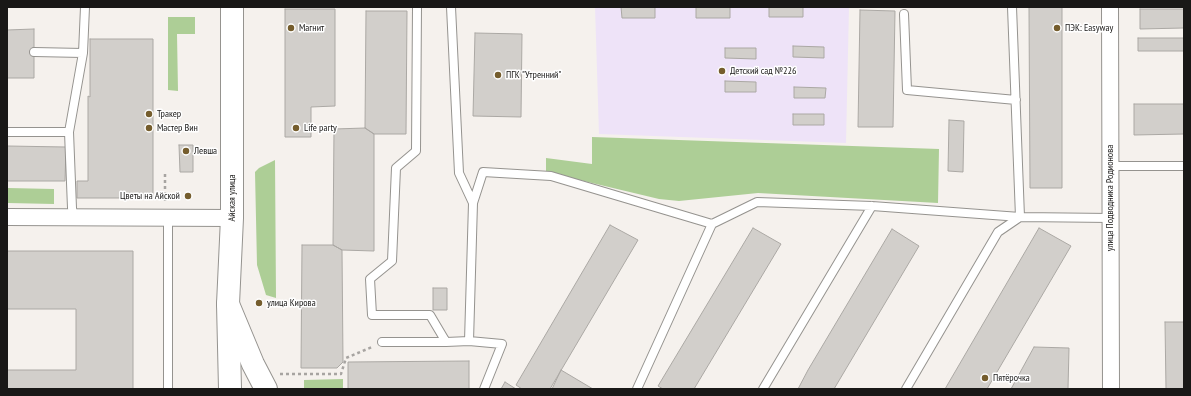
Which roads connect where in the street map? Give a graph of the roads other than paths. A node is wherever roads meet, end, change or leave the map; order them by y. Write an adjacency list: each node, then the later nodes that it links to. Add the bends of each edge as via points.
1 (84, 7): 9 (lane)
2 (232, 7): 21 (main road, Айская улица)
3 (417, 7): 27 (lane, via 416,151 396,168 392,261 370,279 372,315 430,315)
4 (451, 7): 15 (lane, via 458,174)
5 (1012, 7): 10 (lane)
6 (1110, 7): 13 (street, улица Подводника Родионова)
7 (904, 14): 10 (lane, via 907,90)
8 (34, 52): 9 (lane)
9 (83, 53): 12 (lane)
10 (1016, 100): 18 (lane)
11 (7, 132): 12 (lane)
12 (69, 132): 19 (lane)
13 (1110, 166): 14 (lane); 22 (street, улица Подводника Родионова)
14 (1184, 166)
15 (473, 203): 23 (lane, via 483,172 551,176); 25 (lane)
16 (872, 206): 18 (lane); 23 (lane, via 758,202); 33 (lane)
17 (7, 217): 19 (street)
18 (1020, 217): 22 (lane); 34 (lane, via 998,232)
19 (74, 218): 20 (street)
20 (168, 218): 21 (street); 29 (lane)
21 (232, 218): 24 (main road, Айская улица)
22 (1111, 218): 35 (street, улица Подводника Родионова)
23 (712, 224): 32 (lane)
24 (228, 304): 28 (main road, via 253,364); 30 (main road, Айская улица)
25 (468, 341): 27 (lane); 31 (lane, via 502,344)
26 (382, 342): 27 (lane)
27 (446, 342)
28 (273, 382)
29 (168, 389)
30 (230, 389)
31 (484, 389)
32 (637, 389)
33 (763, 389)
34 (906, 389)
35 (1111, 389)

